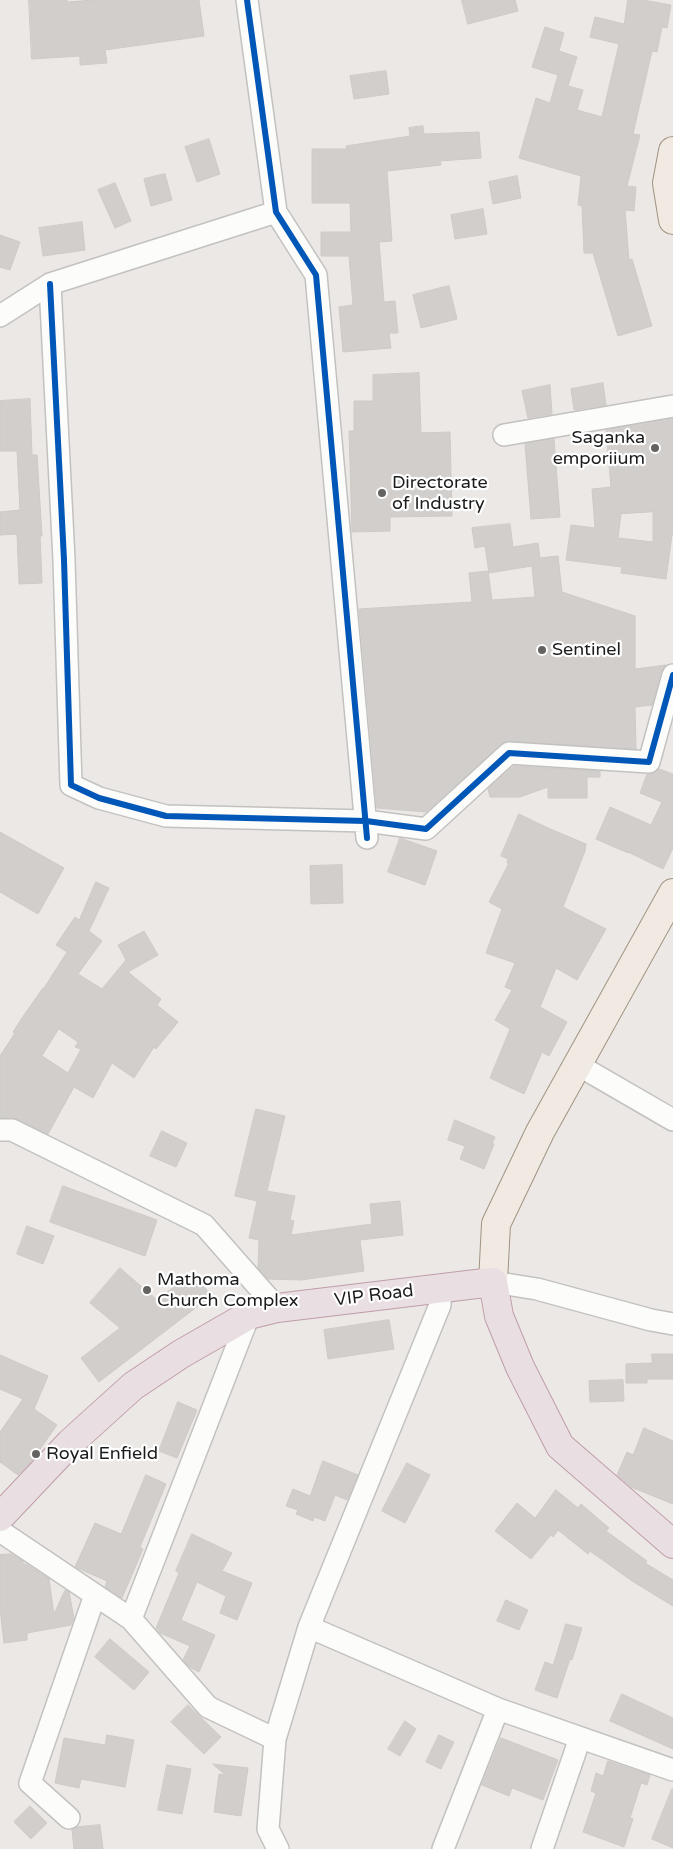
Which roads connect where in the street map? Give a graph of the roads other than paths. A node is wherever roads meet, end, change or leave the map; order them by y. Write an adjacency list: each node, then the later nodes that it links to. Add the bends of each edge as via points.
1 (247, 0): 3 (street)
2 (673, 151): 4 (main road, via 667,183)
3 (276, 212): 5 (street); 10 (street, via 316,275)
4 (673, 220)
5 (50, 284): 6 (street); 10 (street, via 71,785 99,798 166,816)
6 (0, 316)
7 (673, 406): 8 (street)
8 (504, 435)
9 (673, 675): 10 (street, via 649,762 509,753 426,829)
10 (367, 830)
11 (673, 893): 12 (main road)
12 (578, 1065): 13 (street); 15 (main road, via 540,1132 496,1224)
13 (673, 1120)
14 (0, 1130): 17 (street, via 12,1130 204,1225)
15 (494, 1282): 16 (highway, VIP Road); 19 (street, via 538,1289); 22 (highway, via 499,1316 520,1367 560,1446)
16 (441, 1288): 17 (highway, VIP Road); 25 (street, via 440,1305)
17 (277, 1308): 18 (highway, VIP Road)
18 (249, 1315): 20 (highway, VIP Road, via 133,1386 70,1443); 24 (street)
19 (673, 1324)
20 (0, 1517)
21 (0, 1531): 23 (street)
22 (670, 1539)
23 (95, 1595): 24 (street); 30 (street, via 30,1783)
24 (131, 1619): 28 (street, via 208,1707)
25 (310, 1626): 26 (street); 28 (street)
26 (498, 1710): 27 (street); 32 (street)
27 (580, 1738): 29 (street); 33 (street)
28 (275, 1739): 31 (street, via 268,1829)
29 (673, 1770)
30 (69, 1818)
31 (278, 1849)
32 (443, 1849)
33 (542, 1849)

